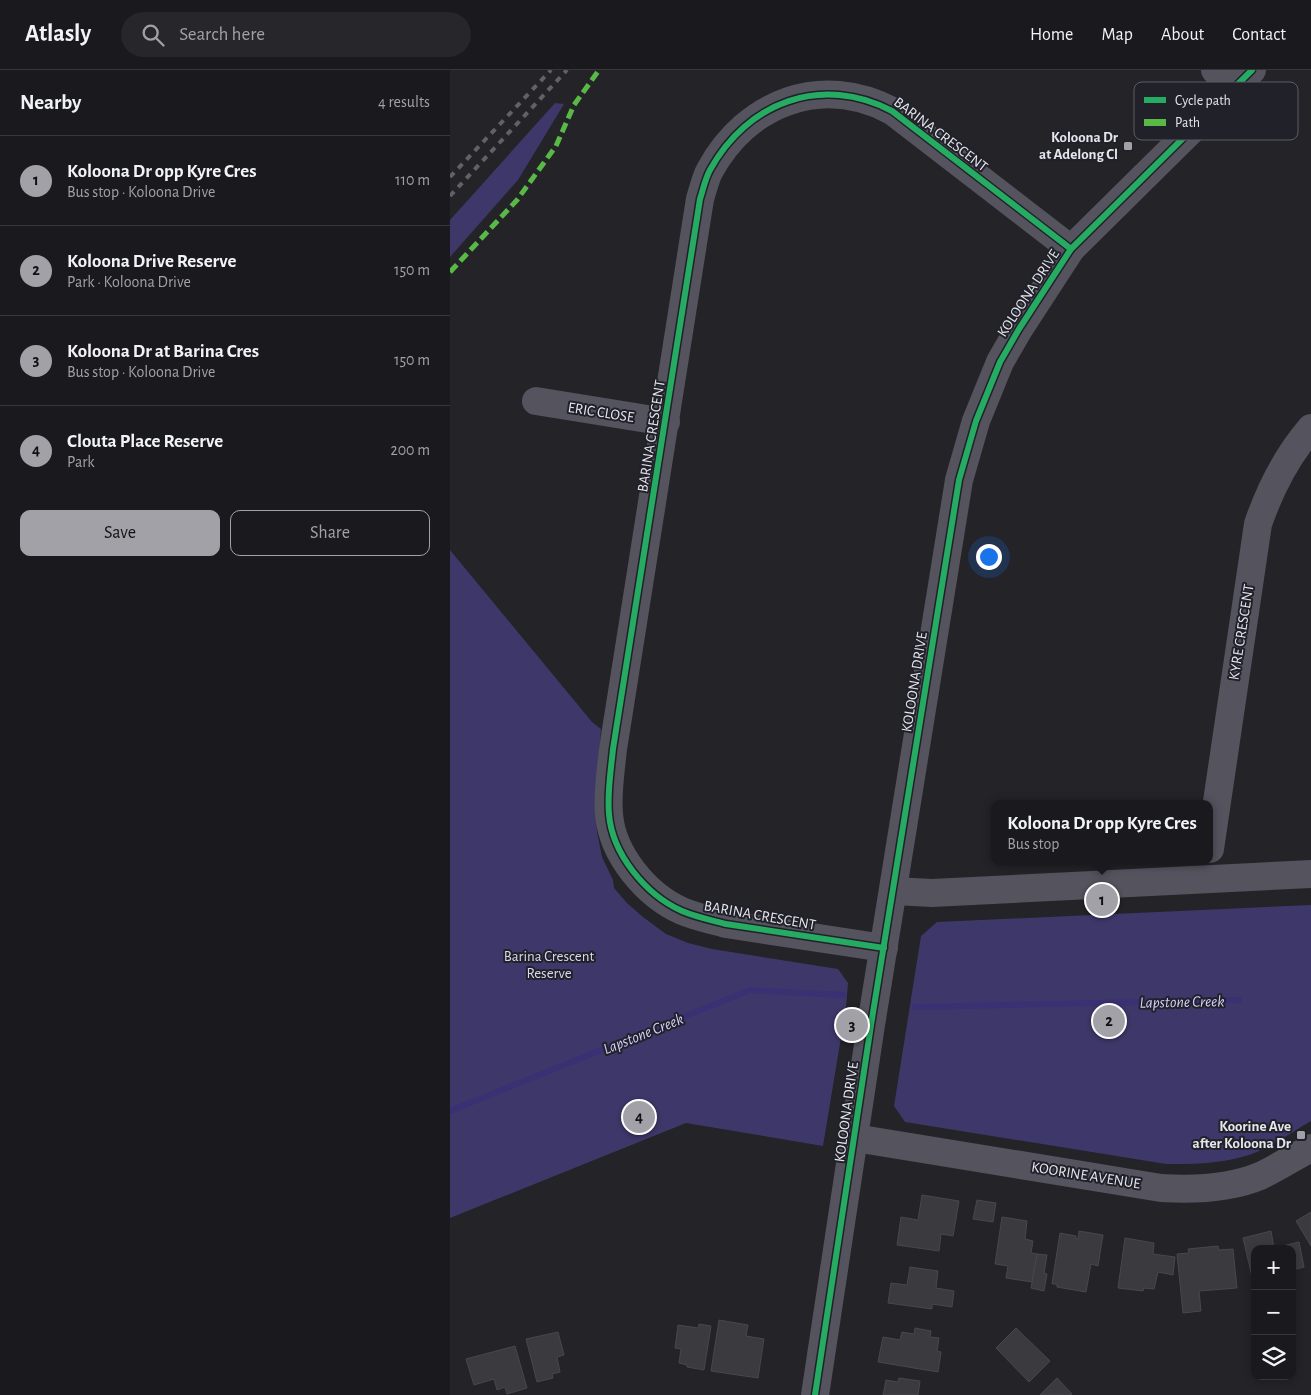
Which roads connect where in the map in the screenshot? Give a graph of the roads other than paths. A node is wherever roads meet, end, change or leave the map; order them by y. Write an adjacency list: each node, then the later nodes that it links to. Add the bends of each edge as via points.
1 (1252, 70): 2 (street, KOLOONA DRIVE)
2 (1224, 79)
3 (1169, 140): 4 (street, KOLOONA DRIVE)
4 (1071, 249): 6 (street, BARINA CRESCENT, via 892,111 875,102 838,94 782,103 734,135 708,172 700,199); 11 (street, KOLOONA DRIVE, via 1000,362 976,421 961,472)
5 (536, 402): 6 (street, ERIC CLOSE)
6 (666, 422): 12 (street, BARINA CRESCENT, via 613,749 609,815 613,833 638,877 660,898 680,910 726,924)
7 (1311, 428): 8 (street, KYRE CRESCENT, via 1274,481 1258,524)
8 (1213, 828)
9 (1210, 867): 10 (street); 11 (street, via 932,893)
10 (1311, 874)
11 (894, 891): 12 (street, KOLOONA DRIVE)
12 (884, 948): 13 (street, KOLOONA DRIVE)
13 (855, 1138): 14 (street, KOORINE AVENUE, via 1181,1189 1241,1182 1260,1176); 15 (street, KOLOONA DRIVE)
14 (1311, 1148)
15 (814, 1395)

